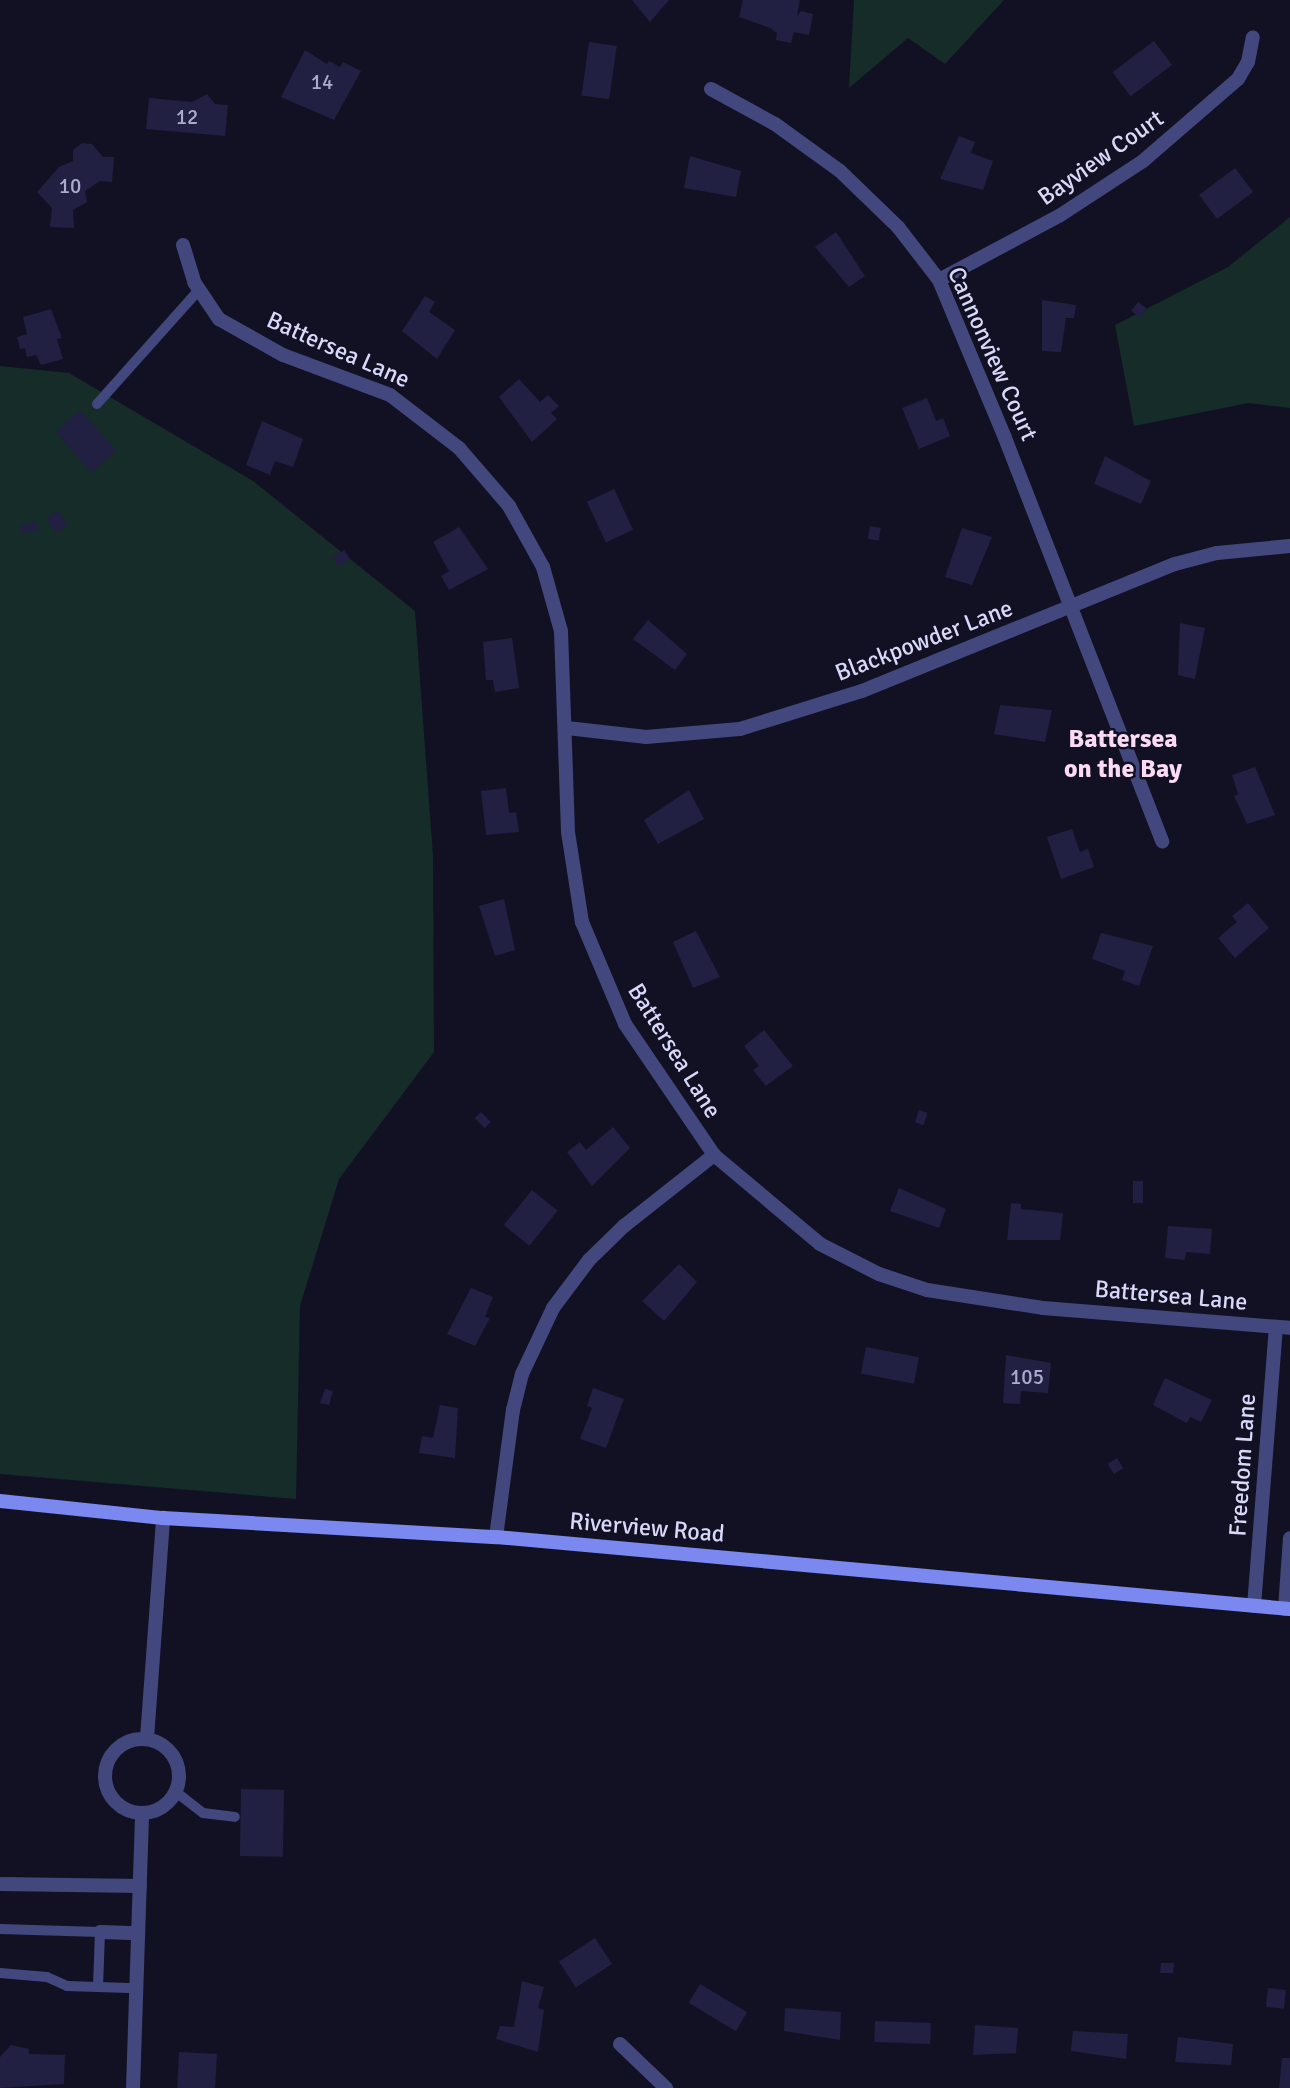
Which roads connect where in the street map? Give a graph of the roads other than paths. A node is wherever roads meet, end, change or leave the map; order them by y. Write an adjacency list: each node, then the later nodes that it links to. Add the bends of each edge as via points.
1 (1253, 37): 4 (street, Bayview Court, via 1248,62 1238,79 1143,161 1059,216)
2 (711, 89): 4 (street, Cannonview Court, via 775,124 840,171 898,226)
3 (183, 245): 5 (street, Battersea Lane)
4 (939, 280): 8 (street, Cannonview Court)
5 (199, 290): 6 (lane); 9 (street, Battersea Lane, via 219,319 283,355 390,395 459,448 493,485 529,540 554,599 561,631)
6 (97, 404)
7 (1290, 546): 8 (street, Blackpowder Lane, via 1217,553 1175,564)
8 (1071, 607): 9 (street, Blackpowder Lane, via 862,691 740,729 646,737); 10 (street, Cannonview Court)
9 (567, 728): 11 (street, Battersea Lane, via 568,832 573,880 588,940 625,1024)
10 (1162, 841)
11 (714, 1155): 12 (street, Battersea Lane, via 820,1244 879,1274 927,1290 1032,1307); 15 (street, via 624,1226 583,1268 553,1308 516,1398)
12 (1283, 1328): 17 (street, Freedom Lane)
13 (0, 1502): 14 (street, Riverview Road)
14 (163, 1518): 15 (street, Riverview Road); 19 (street)
15 (496, 1537): 17 (street, Riverview Road)
16 (1290, 1538): 18 (street)
17 (1254, 1606): 18 (street, Riverview Road)
18 (1288, 1609)
19 (147, 1738): 20 (street, via 160,1743 176,1759 180,1774); 21 (street, via 118,1747 105,1769 112,1799 121,1808)
20 (176, 1792): 21 (street, via 161,1809); 22 (lane, via 203,1813)
21 (142, 1814): 24 (street)
22 (235, 1816)
23 (0, 1884): 24 (street)
24 (140, 1885): 27 (street)
25 (0, 1929): 26 (lane)
26 (100, 1932): 27 (street); 29 (lane)
27 (138, 1933): 30 (street)
28 (0, 1973): 29 (lane, via 47,1976 67,1986)
29 (98, 1987): 30 (lane)
30 (136, 1988): 32 (street)
31 (620, 2044): 33 (street)
32 (133, 2088)
33 (666, 2088)

